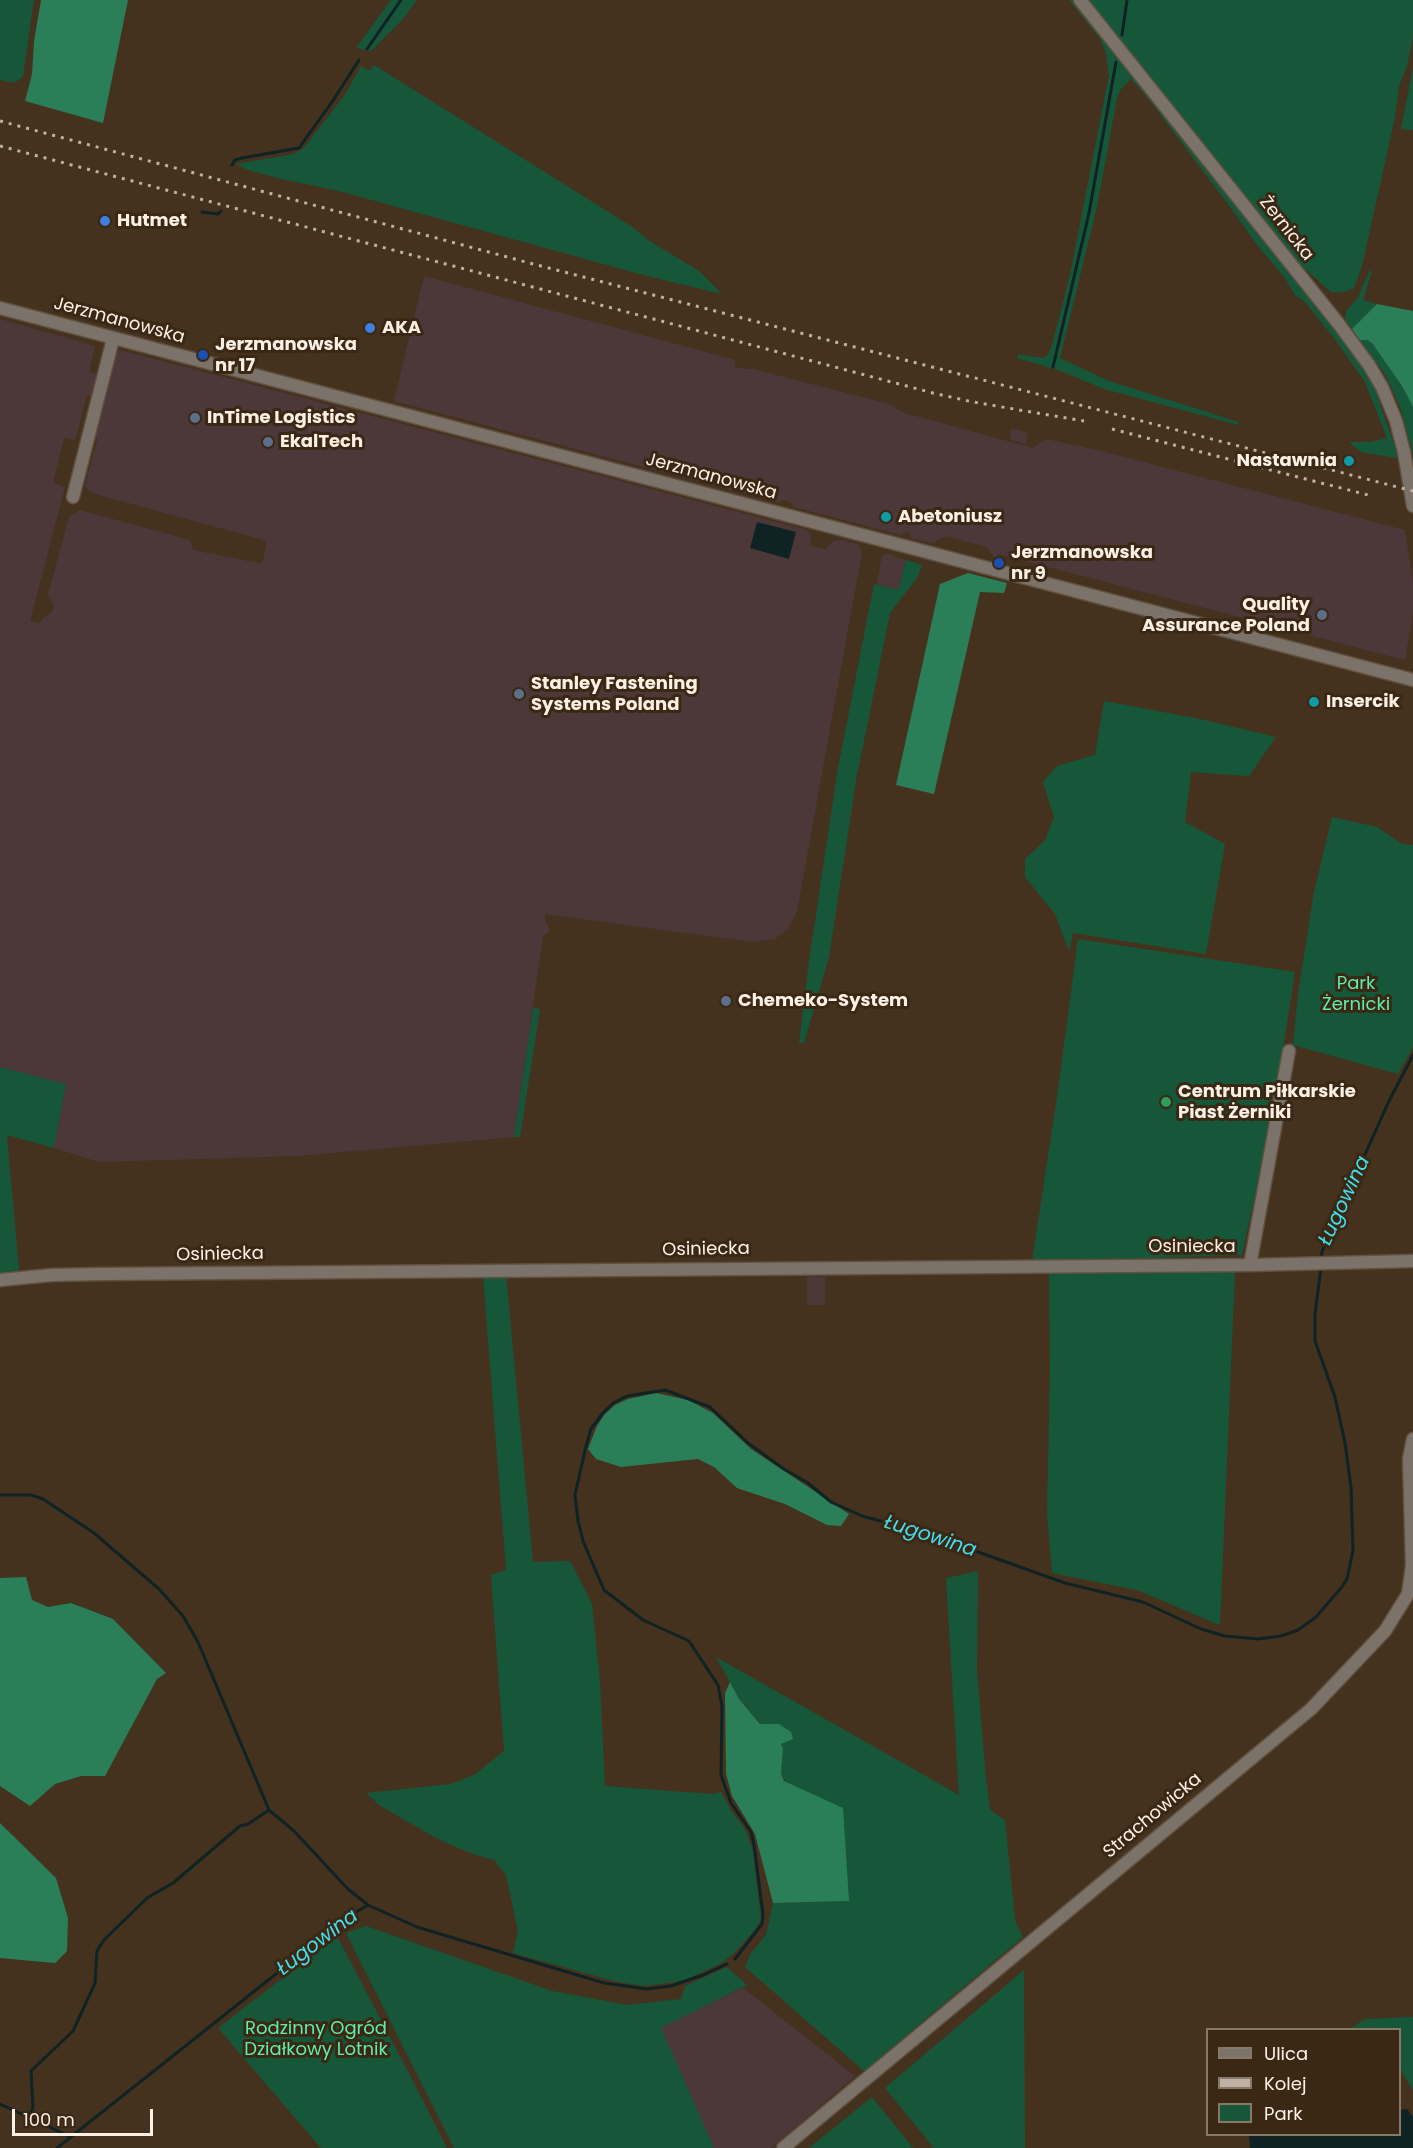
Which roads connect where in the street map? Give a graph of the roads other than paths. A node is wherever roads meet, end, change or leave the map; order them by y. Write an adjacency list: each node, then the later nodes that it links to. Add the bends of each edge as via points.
1 (1080, 0): 5 (street, Żernicka, via 1369,365 1396,421)
2 (0, 308): 3 (street, Jerzmanowska)
3 (113, 339): 4 (street); 7 (street, Jerzmanowska)
4 (73, 497)
5 (1413, 506)
6 (1413, 672): 7 (street)
7 (1400, 677): 8 (street, Jerzmanowska)
8 (1413, 680)
9 (1289, 1051): 11 (street)
10 (1413, 1262): 11 (street, Osiniecka)
11 (1250, 1265): 12 (street, Osiniecka, via 102,1274)
12 (0, 1280)
13 (1413, 1439): 14 (street, Strachowicka, via 1409,1459 1412,1565 1408,1594 1385,1631 1311,1709)
14 (783, 2148)

